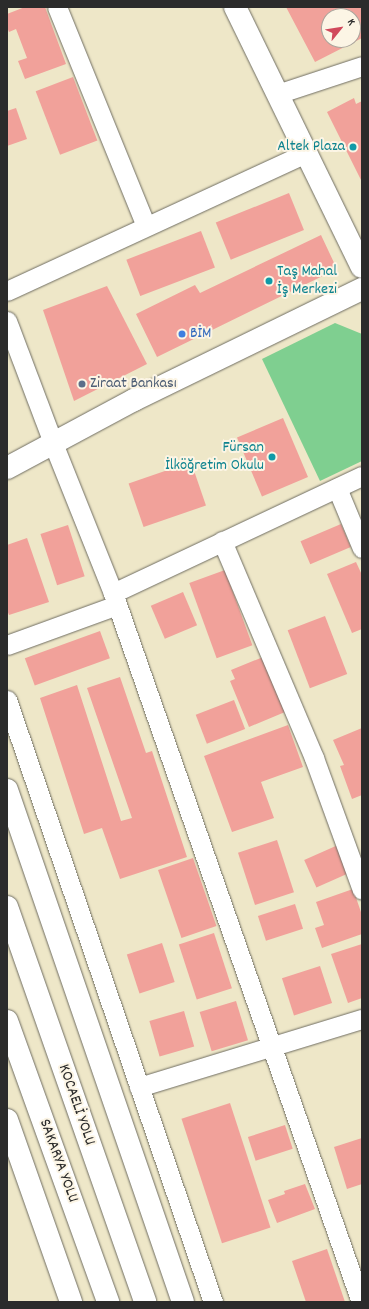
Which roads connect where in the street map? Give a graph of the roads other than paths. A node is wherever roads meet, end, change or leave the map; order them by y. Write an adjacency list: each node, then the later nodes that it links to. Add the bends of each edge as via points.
1 (57, 7): 6 (street)
2 (235, 7): 4 (main road)
3 (362, 66): 4 (street)
4 (278, 94): 5 (main road)
5 (306, 153): 6 (street); 7 (main road)
6 (146, 226): 9 (street)
7 (362, 267)
8 (362, 289): 11 (main road, via 134,400)
9 (7, 291)
10 (7, 321): 11 (street)
11 (53, 443): 12 (main road); 17 (street)
12 (7, 468)
13 (362, 476): 14 (street)
14 (336, 488): 15 (street); 16 (street)
15 (222, 542): 17 (street); 21 (street, via 314,758)
16 (362, 548)
17 (115, 599): 18 (street); 25 (street)
18 (7, 645)
19 (7, 700): 26 (street)
20 (7, 790): 31 (main road)
21 (362, 890)
22 (7, 907): 30 (main road, KOCAELİ YOLU)
23 (362, 1019): 25 (street)
24 (7, 1021): 29 (main road, SAKARYA YOLU)
25 (272, 1046): 26 (street); 33 (street)
26 (139, 1087): 32 (street)
27 (7, 1120): 28 (main road)
28 (71, 1302)
29 (108, 1302)
30 (145, 1302)
31 (183, 1302)
32 (213, 1302)
33 (361, 1302)

